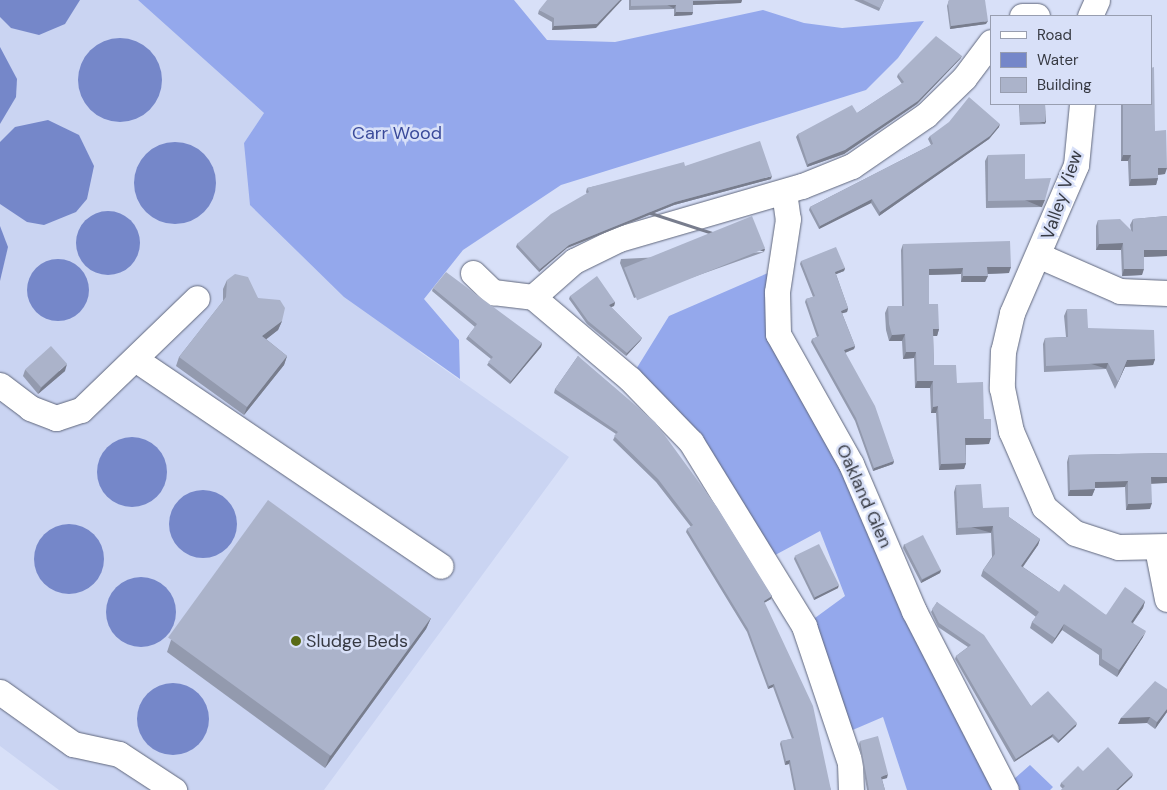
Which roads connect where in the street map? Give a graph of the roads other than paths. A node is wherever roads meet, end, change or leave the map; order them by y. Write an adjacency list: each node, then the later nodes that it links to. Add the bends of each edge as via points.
1 (1097, 0): 2 (street)
2 (1090, 15)
3 (990, 43): 5 (street, via 964,78 926,115 852,166)
4 (1082, 105): 6 (street, Valley View, via 1076,166)
5 (784, 192): 9 (street, via 619,239 574,261); 19 (street, Oakland Glen, via 788,219 777,292 778,334 851,464 914,611)
6 (1040, 256): 8 (street, Valley View, via 1120,291); 13 (street, Valley View, via 1012,313 1003,350 1002,388 1011,431 1029,479 1044,508 1075,533 1118,547)
7 (473, 273): 9 (street, via 493,292)
8 (1167, 293)
9 (533, 297): 18 (street, via 630,379 691,442 804,626 850,763)
10 (197, 298): 11 (street)
11 (135, 359): 12 (street, via 81,410 56,418 30,408); 14 (street)
12 (0, 385)
13 (1162, 547): 15 (street, Valley View)
14 (442, 566)
15 (1167, 599)
16 (0, 692): 17 (street, via 73,744 119,754)
17 (174, 790)
18 (851, 790)
19 (1006, 790)

